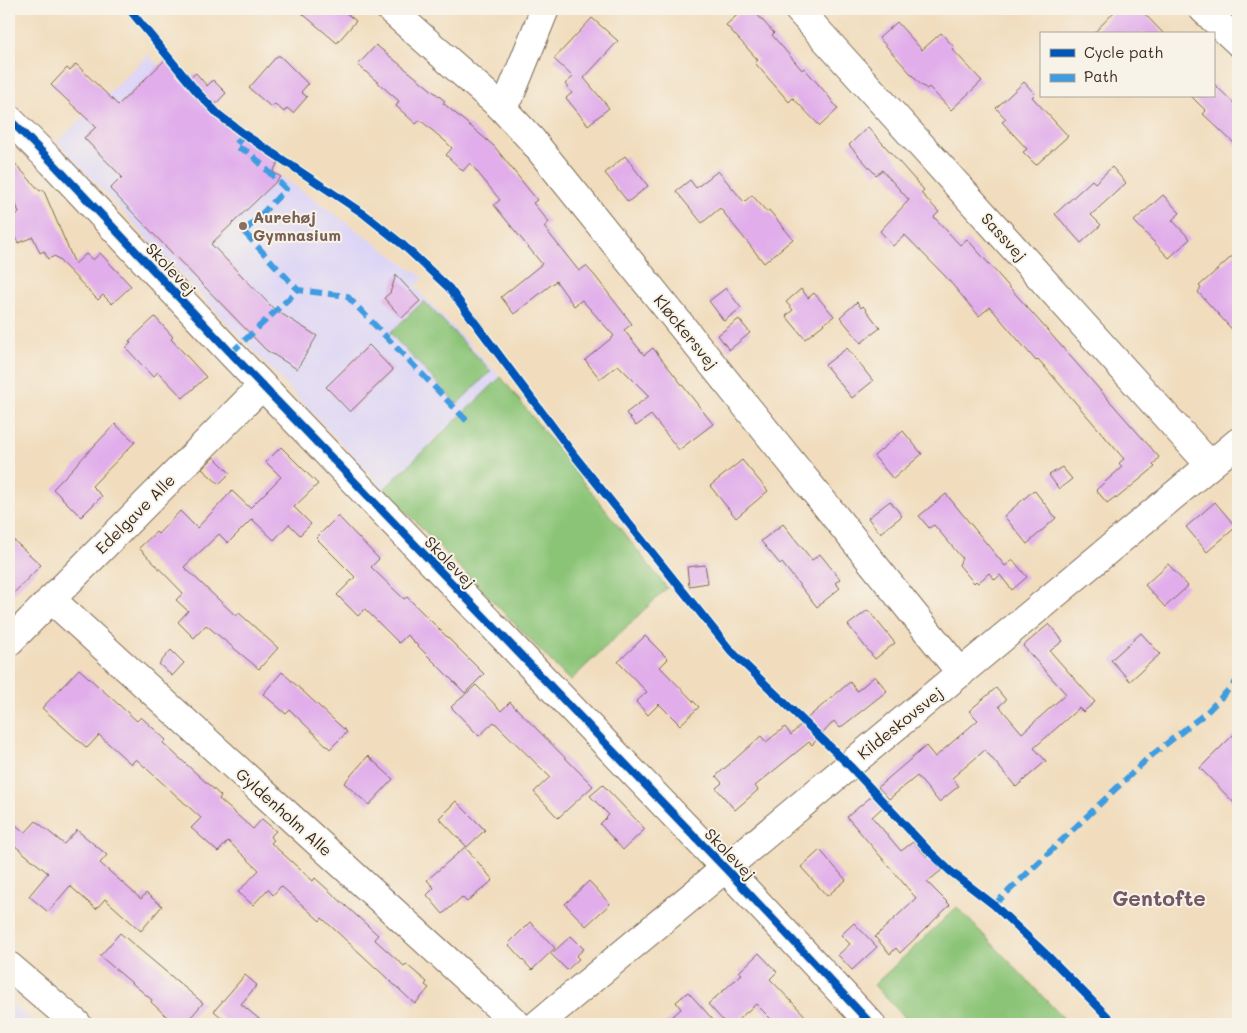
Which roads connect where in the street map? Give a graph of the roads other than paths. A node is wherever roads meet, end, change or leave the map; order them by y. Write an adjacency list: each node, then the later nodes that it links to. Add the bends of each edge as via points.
1 (390, 9): 6 (street, Kløckersvej)
2 (545, 9): 6 (street, via 511,93)
3 (798, 9): 10 (street, Sassvej)
4 (1204, 9): 5 (street)
5 (1238, 42)
6 (501, 108): 13 (street, Kløckersvej, via 537,147)
7 (9, 119): 8 (street, Skolevej)
8 (262, 386): 11 (street, Edelgave Alle); 14 (street, Skolevej)
9 (1238, 442): 10 (street, Kildeskovsvej)
10 (1210, 465): 13 (street, Kildeskovsvej)
11 (51, 599): 12 (street, Edelgave Alle); 17 (street, Gyldenholm Alle)
12 (9, 642)
13 (961, 673): 14 (street, Kildeskovsvej)
14 (726, 869): 18 (street, Kildeskovsvej); 19 (street, Skolevej)
15 (9, 966): 16 (street)
16 (77, 1024)
17 (517, 1024)
18 (538, 1024)
19 (871, 1024)

